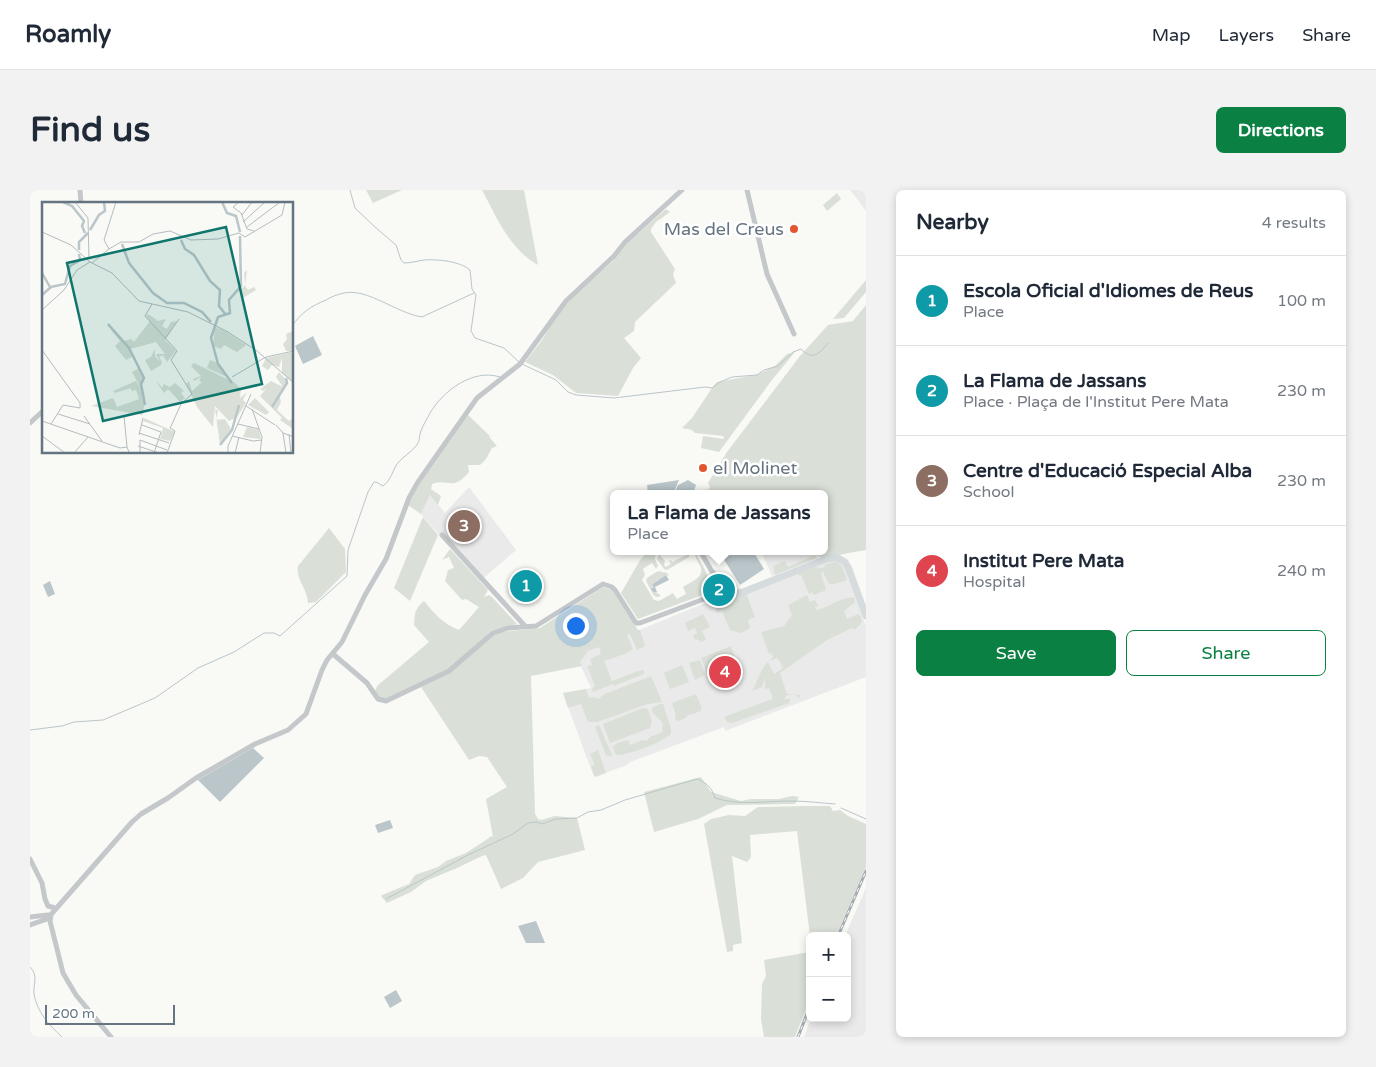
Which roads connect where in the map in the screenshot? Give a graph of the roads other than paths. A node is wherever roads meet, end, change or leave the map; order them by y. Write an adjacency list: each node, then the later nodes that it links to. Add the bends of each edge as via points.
1 (682, 190): 16 (street, via 566,301 520,364 477,398 418,482 386,559)
2 (747, 190): 3 (street, via 767,274)
3 (794, 334)
4 (42, 412): 5 (street)
5 (30, 423)
6 (442, 535): 15 (street)
7 (702, 555): 8 (street)
8 (711, 570): 9 (street); 10 (street)
9 (713, 584): 10 (street, via 716,582); 11 (street)
10 (724, 589): 12 (street); 14 (street, via 745,590 836,556 848,567)
11 (710, 590): 12 (street); 13 (street)
12 (717, 598): 13 (street)
13 (704, 599): 15 (street, via 636,623 615,590 602,584 536,626)
14 (866, 616)
15 (525, 626): 16 (street, via 493,633 449,671 386,701 378,699 367,683)
16 (333, 654): 18 (street, via 322,670 306,714 297,724 196,778 141,814 64,902)
17 (30, 860): 18 (street, via 42,883 48,906)
18 (55, 908): 19 (street)
19 (51, 914): 20 (street); 21 (street, via 47,919); 22 (street, via 63,973 76,995)
20 (30, 917)
21 (30, 925)
22 (111, 1037)

